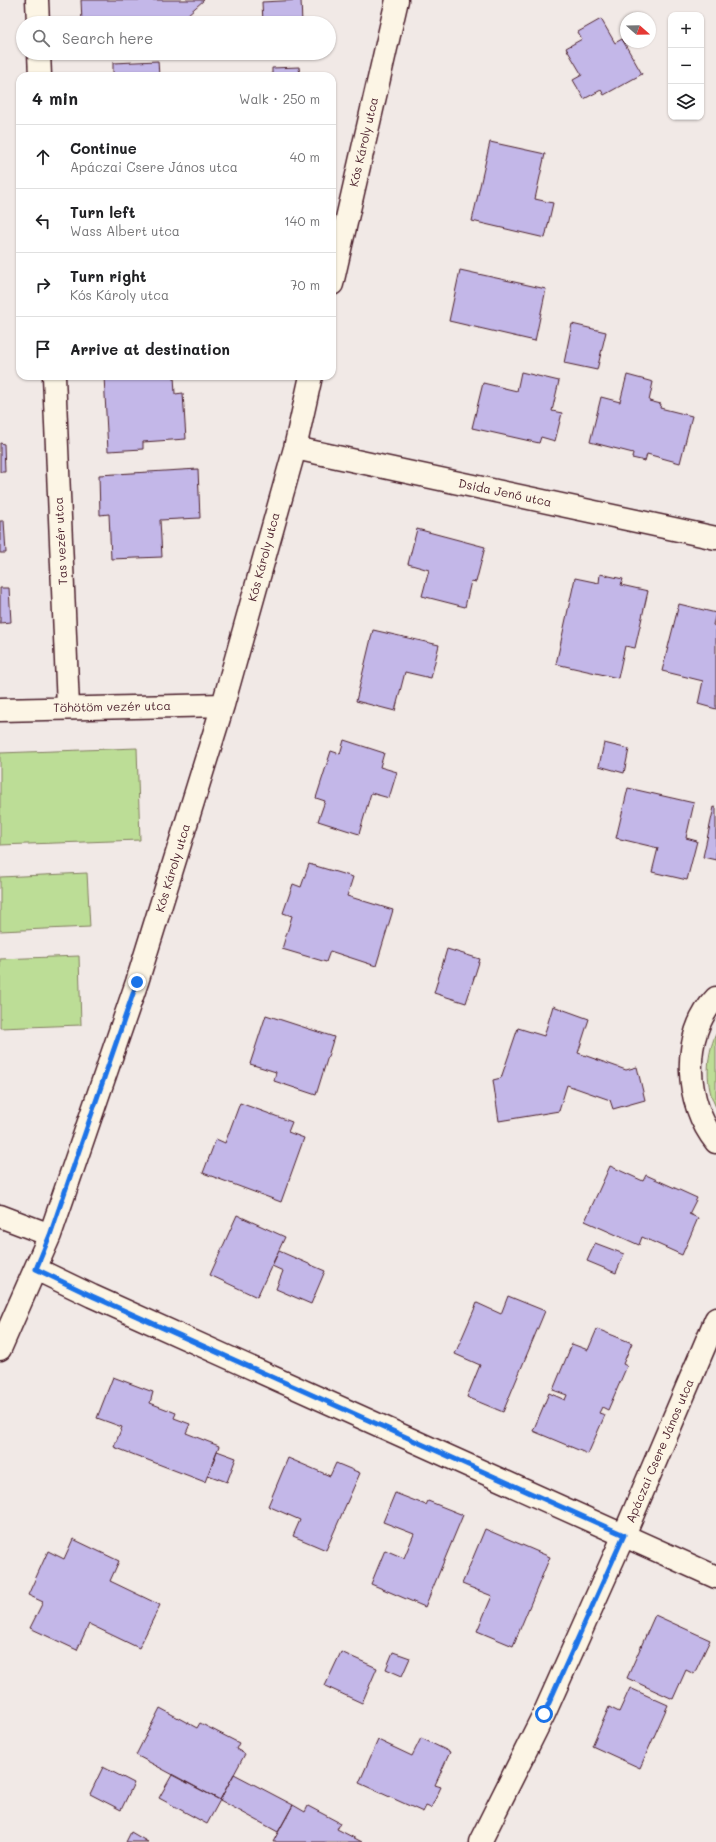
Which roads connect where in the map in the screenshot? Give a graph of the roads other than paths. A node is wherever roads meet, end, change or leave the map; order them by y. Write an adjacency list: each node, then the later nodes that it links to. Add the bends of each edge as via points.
1 (37, 0): 3 (street)
2 (397, 0): 6 (street, Kós Károly utca)
3 (38, 16)
4 (39, 60): 5 (street)
5 (40, 72)
6 (336, 267)
7 (54, 380): 12 (street, Tas vezér utca)
8 (310, 380): 9 (street, Kós Károly utca)
9 (294, 448): 10 (street, Dsida Jenő utca); 11 (street, Kós Károly utca)
10 (716, 538)
11 (223, 705): 12 (street, Töhötöm vezér utca); 17 (street, Kós Károly utca, via 137,982)
12 (68, 707): 13 (street, Töhötöm vezér utca)
13 (0, 710)
14 (716, 998): 15 (street, via 694,1038 689,1074 697,1110)
15 (716, 1142)
16 (0, 1216): 17 (street)
17 (50, 1235): 18 (street, Kós Károly utca)
18 (36, 1269): 20 (street, Kós Károly utca); 21 (street)
19 (716, 1319): 21 (street, Apáczai Csere János utca)
20 (0, 1349)
21 (624, 1535): 22 (street); 23 (street, Apáczai Csere János utca, via 544,1714)
22 (716, 1576)
23 (480, 1842)

